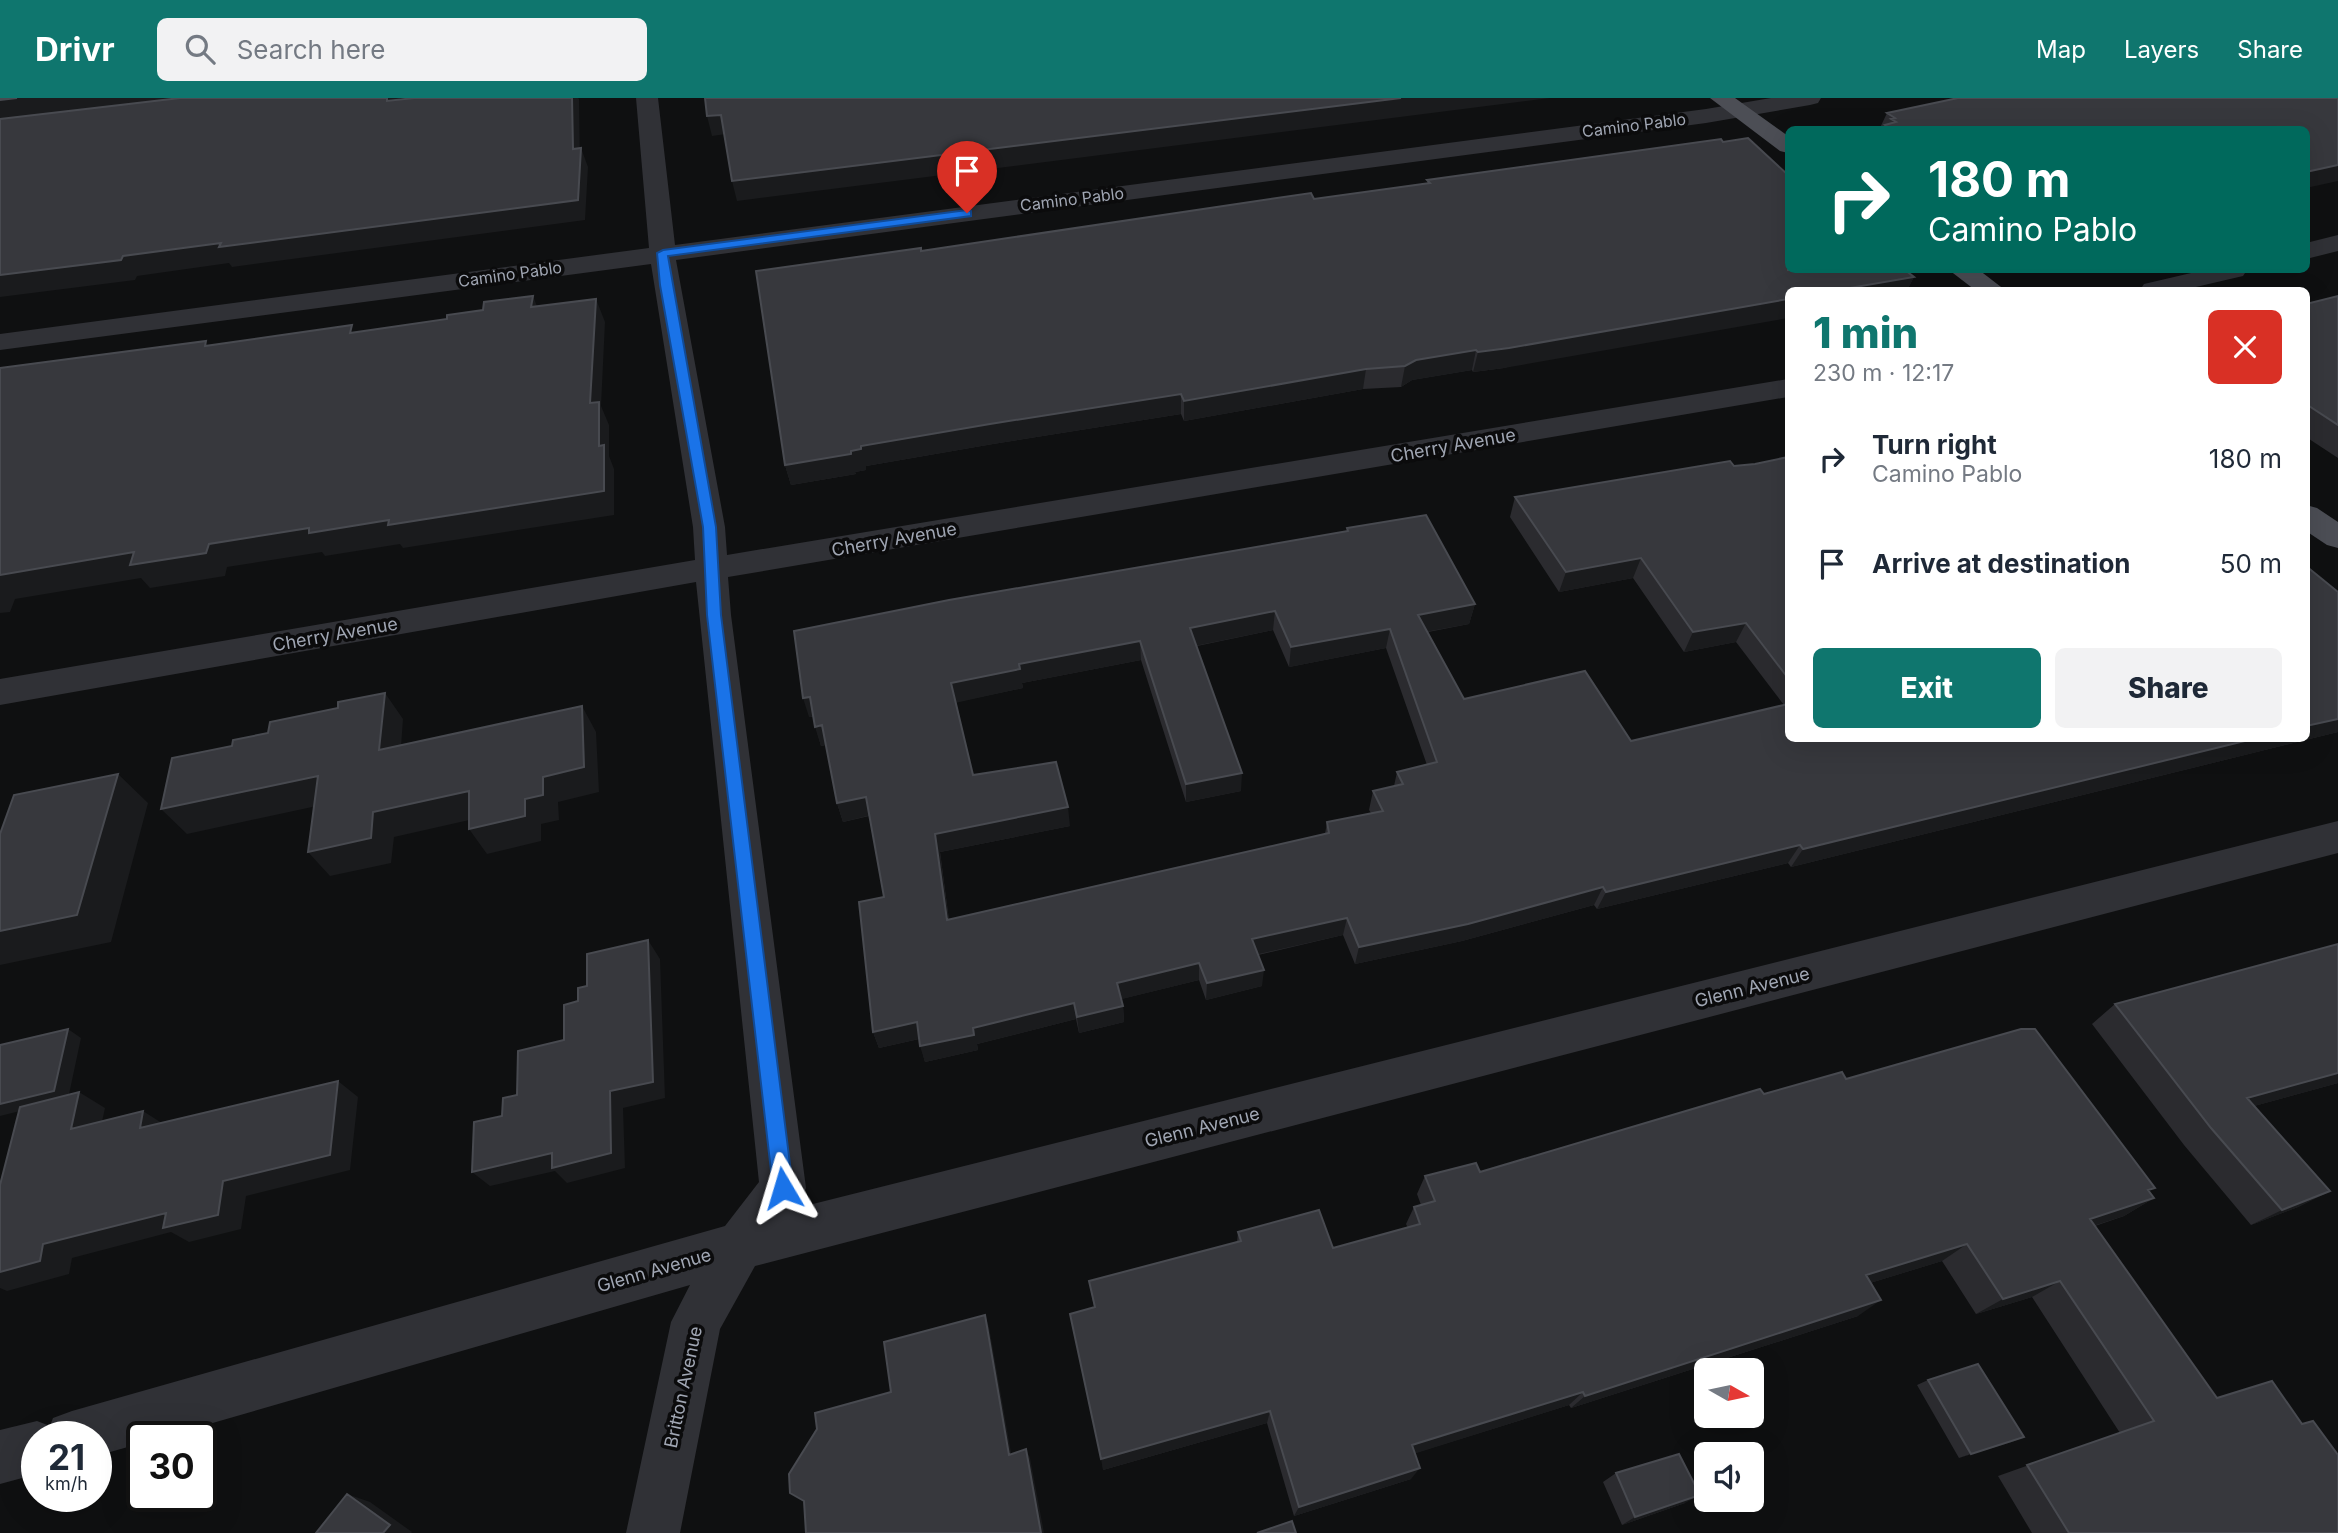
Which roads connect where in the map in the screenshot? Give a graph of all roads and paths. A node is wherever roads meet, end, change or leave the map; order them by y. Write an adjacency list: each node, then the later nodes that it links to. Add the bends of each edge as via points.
1 (647, 98): 7 (street, Britton Avenue)
2 (1810, 98): 3 (street, Camino Pablo)
3 (1730, 104): 4 (main road); 7 (street, Camino Pablo)
4 (1785, 144)
5 (2338, 243): 6 (street)
6 (2310, 250)
7 (663, 253): 12 (street, Camino Pablo); 16 (street, Britton Avenue, via 709,527)
8 (1966, 273): 10 (main road)
9 (2222, 273): 11 (street)
10 (1988, 287)
11 (2164, 287)
12 (0, 342)
13 (1785, 389): 16 (street, Cherry Avenue)
14 (2310, 518): 15 (main road)
15 (2338, 537)
16 (711, 569): 17 (street, Cherry Avenue); 19 (street, Britton Avenue, via 783,1188)
17 (0, 692)
18 (2338, 837): 19 (street, Glenn Avenue)
19 (740, 1245): 20 (street, Glenn Avenue); 23 (street, Britton Avenue, via 696,1322)
20 (112, 1426)
21 (21, 1451): 22 (street)
22 (0, 1457)
23 (653, 1533)

